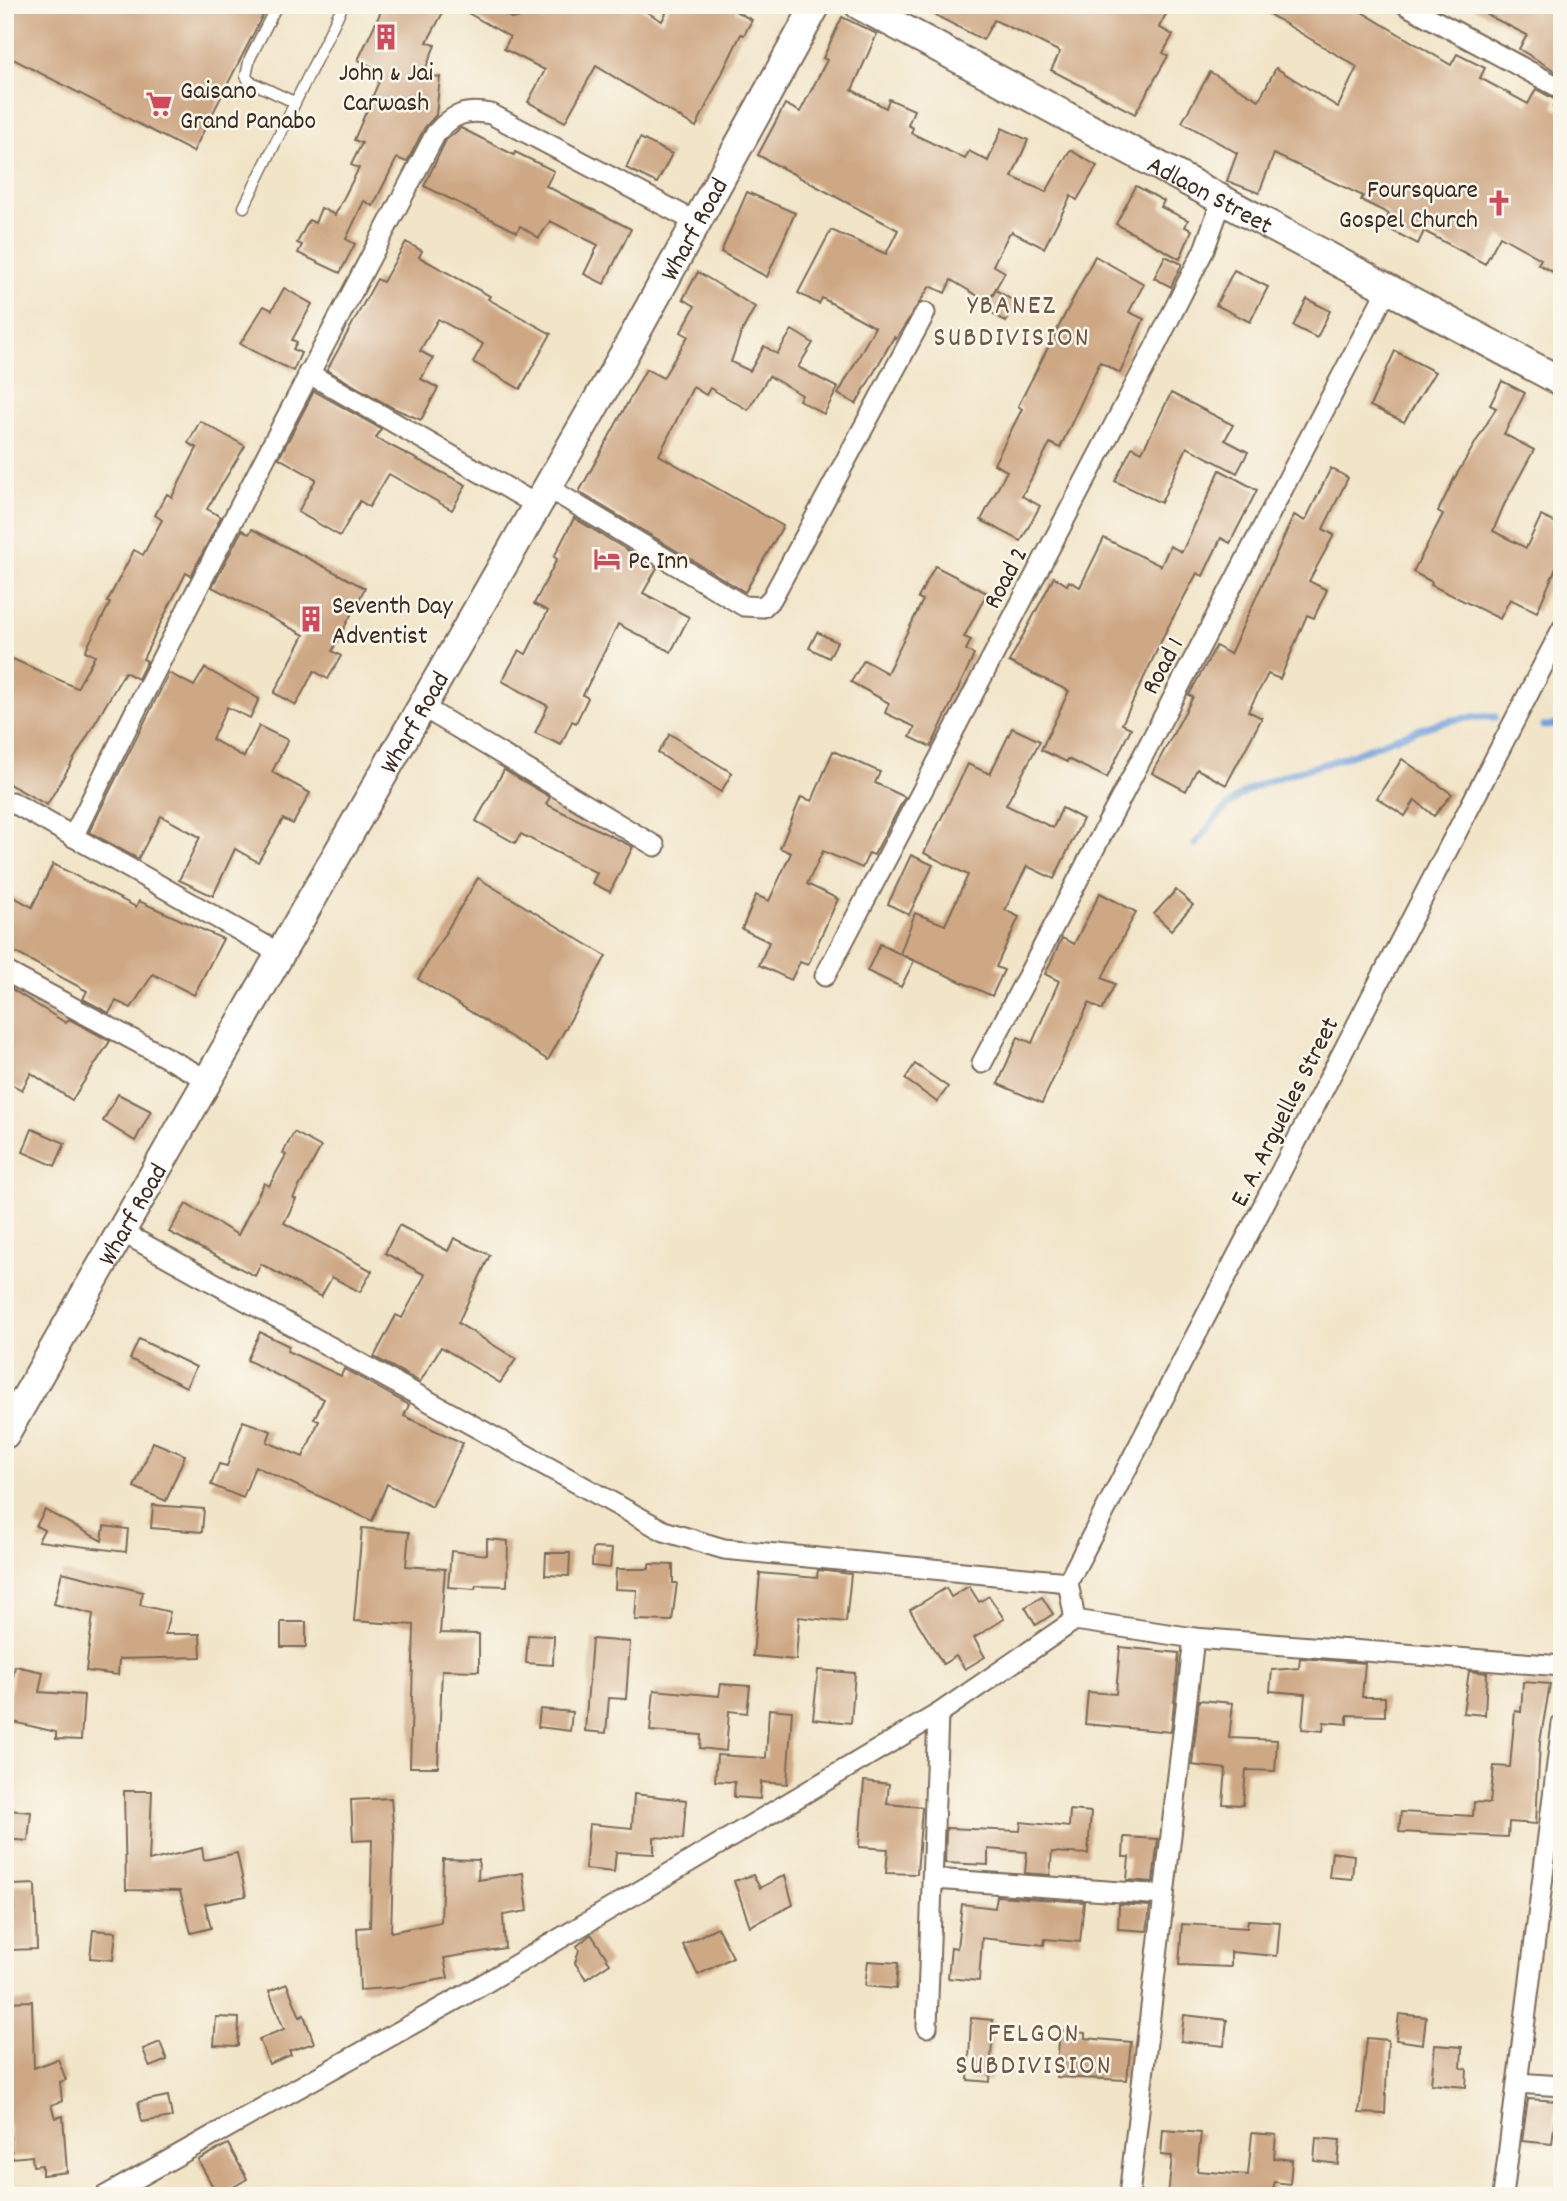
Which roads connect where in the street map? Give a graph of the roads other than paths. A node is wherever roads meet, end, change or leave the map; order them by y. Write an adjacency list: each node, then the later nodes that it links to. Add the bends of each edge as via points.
1 (277, 5): 7 (lane, via 250,58 246,76)
2 (342, 5): 7 (lane)
3 (816, 5): 10 (main road, Wharf Road)
4 (859, 5): 8 (main road, Adlaon Street)
5 (1406, 5): 6 (street)
6 (1562, 89)
7 (294, 102): 9 (lane)
8 (1222, 200): 11 (main road, Adlaon Street); 23 (street, Road 2, via 1204,250 1154,349)
9 (244, 206)
10 (696, 222): 13 (street, via 491,114 471,110 451,117 436,133); 15 (main road, Wharf Road)
11 (1387, 290): 14 (main road, Adlaon Street); 24 (street, Road 1)
12 (925, 313): 15 (street, via 772,598 763,607 744,606)
13 (308, 373): 15 (street); 19 (street, via 174,629)
14 (1562, 382)
15 (542, 496): 17 (main road, Wharf Road)
16 (1562, 629): 28 (street, E. A. Arguelles Street)
17 (421, 706): 20 (street); 21 (main road, Wharf Road)
18 (12, 802): 19 (street)
19 (73, 837): 21 (street)
20 (655, 846)
21 (279, 953): 25 (main road, Wharf Road)
22 (5, 971): 25 (street)
23 (825, 976)
24 (982, 1063)
25 (206, 1079): 26 (main road, Wharf Road)
26 (121, 1231): 27 (main road, Wharf Road); 28 (street, via 688,1541 736,1550)
27 (5, 1434)
28 (1068, 1582): 29 (street)
29 (1075, 1620): 30 (street); 32 (street)
30 (1194, 1638): 31 (street); 35 (street)
31 (1562, 1666)
32 (938, 1714): 34 (street); 39 (street, via 475,1989)
33 (1562, 1724): 37 (street)
34 (934, 1879): 35 (street); 36 (street)
35 (1164, 1895): 40 (street)
36 (927, 2027)
37 (1517, 2082): 38 (street); 41 (street)
38 (1562, 2086)
39 (105, 2196)
40 (1129, 2196)
41 (1503, 2196)

